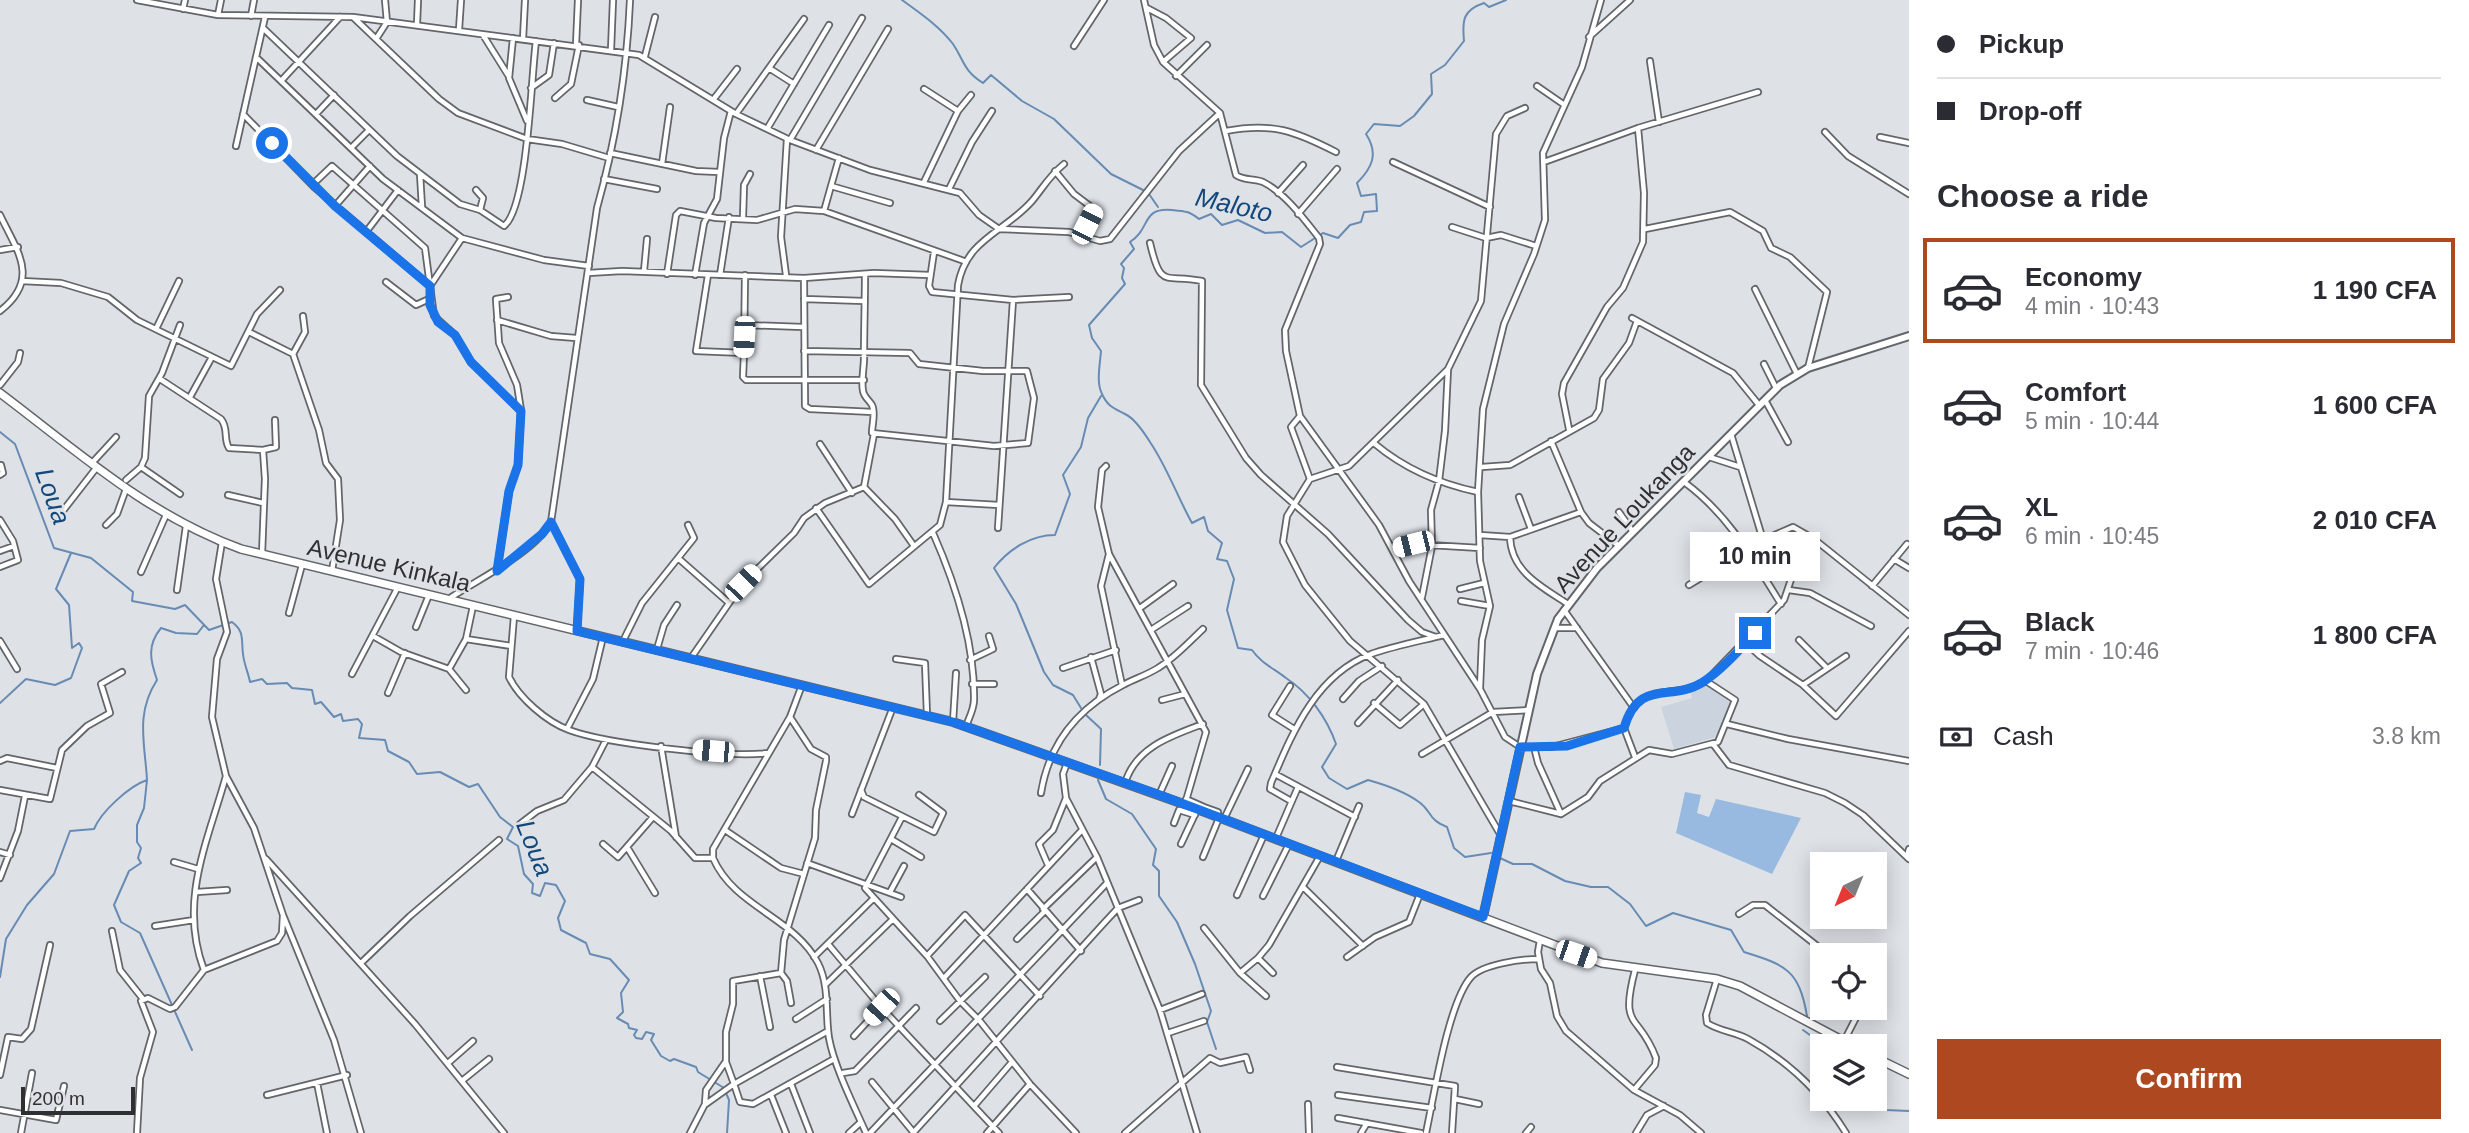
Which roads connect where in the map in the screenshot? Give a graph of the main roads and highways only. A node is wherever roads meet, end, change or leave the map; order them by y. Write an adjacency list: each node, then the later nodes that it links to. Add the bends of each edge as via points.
1 (1909, 336): 3 (main road, Avenue Loukanga, via 1808,368 1776,389 1619,546 1566,607 1553,628 1537,674)
2 (0, 393): 3 (main road, Avenue Kinkala, via 126,489 222,542 953,722 1221,816)
3 (1483, 917): 4 (main road, Avenue Kinkala, via 1602,963 1740,986)
4 (1829, 1034)
5 (1887, 1063): 6 (main road)
6 (1909, 1074)

